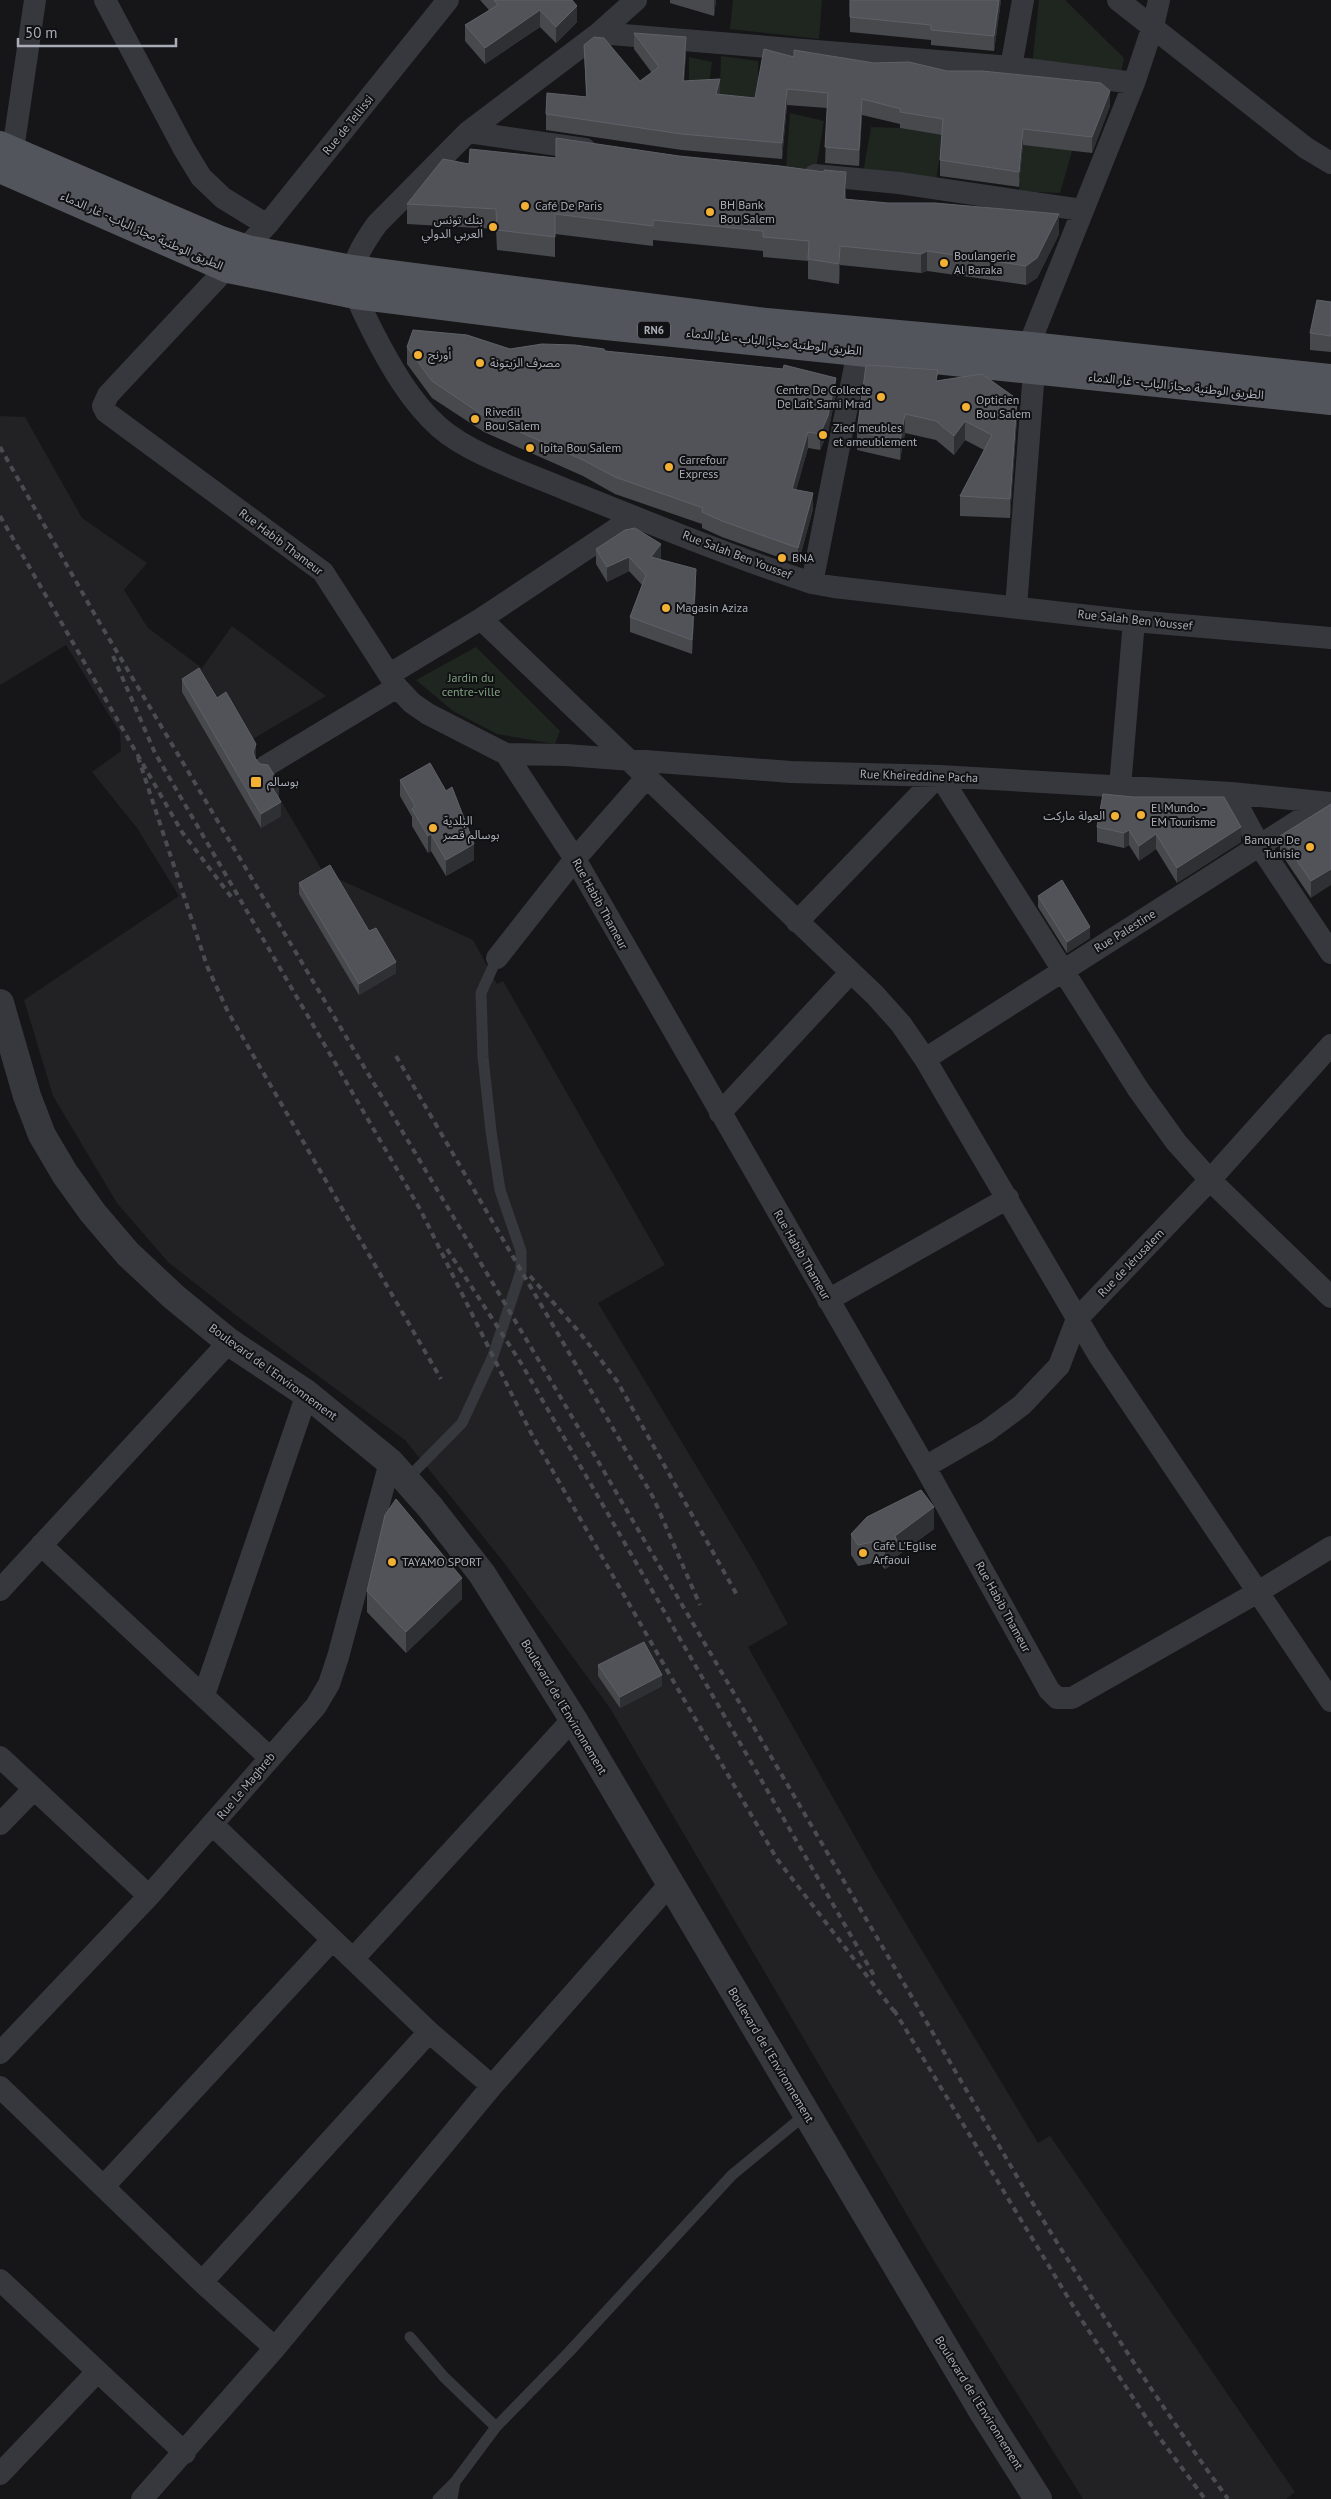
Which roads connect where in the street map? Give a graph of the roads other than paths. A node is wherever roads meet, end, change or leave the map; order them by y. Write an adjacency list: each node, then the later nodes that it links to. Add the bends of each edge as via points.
1 (35, 0): 14 (street)
2 (104, 0): 18 (street, via 201,177 223,198)
3 (448, 0): 18 (street, Rue de Tellissi)
4 (636, 0): 9 (street)
5 (1023, 0): 10 (street)
6 (1118, 0): 8 (street)
7 (1159, 0): 8 (street)
8 (1153, 26): 11 (street); 15 (street, via 1306,148)
9 (599, 33): 10 (street); 12 (street)
10 (1011, 67): 11 (street)
11 (1134, 83): 17 (street)
12 (468, 132): 13 (street); 21 (street, via 377,224 366,239)
13 (603, 152)
14 (4, 155): 19 (main road, الطريق الوطنية مجاز الباب - غار الدماء / RN6); 20 (main road, الطريق الوطنية مجاز الباب - غار الدماء / RN6)
15 (1331, 163)
16 (789, 173): 17 (street, via 899,183)
17 (1082, 210): 24 (street, via 1039,317)
18 (268, 225): 19 (street, Rue de Tellissi)
19 (247, 249): 20 (street, Rue de Tellissi); 21 (main road, الطريق الوطنية مجاز الباب - غار الدماء / RN6)
20 (228, 269): 21 (main road, الطريق الوطنية مجاز الباب - غار الدماء / RN6); 33 (street, Rue Habib Thameur, via 108,395 104,406 111,418 323,572)
21 (354, 282): 22 (main road, الطريق الوطنية مجاز الباب - غار الدماء / RN6); 27 (street, Rue Salah Ben Youssef, via 391,365 413,398 439,427 468,446)
22 (580, 310): 23 (main road, الطريق الوطنية مجاز الباب - غار الدماء / RN6); 24 (main road, الطريق الوطنية مجاز الباب - غار الدماء / RN6, via 758,321)
23 (858, 351): 24 (main road, الطريق الوطنية مجاز الباب - غار الدماء / RN6); 28 (street)
24 (1032, 359): 25 (main road, الطريق الوطنية مجاز الباب - غار الدماء / RN6); 26 (main road, الطريق الوطنية مجاز الباب - غار الدماء / RN6); 29 (street)
25 (1331, 378)
26 (1331, 402)
27 (634, 517): 28 (street, Rue Salah Ben Youssef); 30 (street)
28 (812, 583): 29 (street, Rue Salah Ben Youssef)
29 (1016, 607): 31 (street, Rue Salah Ben Youssef)
30 (481, 619): 33 (street); 35 (street)
31 (1134, 621): 32 (street, Rue Salah Ben Youssef); 39 (street)
32 (1331, 638)
33 (393, 680): 34 (street, Rue Habib Thameur, via 412,703 428,714); 36 (street)
34 (506, 754): 35 (street, Rue Kheireddine Pacha); 43 (street, Rue Habib Thameur)
35 (627, 759): 37 (street, Rue Kheireddine Pacha, via 791,772); 38 (street)
36 (266, 766)
37 (939, 776): 39 (street, Rue Kheireddine Pacha); 44 (street); 47 (street)
38 (646, 778): 43 (street); 44 (street)
39 (1120, 787): 40 (street, Rue Kheireddine Pacha)
40 (1231, 793): 41 (street, Rue Kheireddine Pacha); 42 (street)
41 (1329, 803): 42 (street, Rue Palestine)
42 (1259, 845): 45 (street); 47 (street, Rue Palestine)
43 (575, 859): 46 (street); 52 (street, Rue Habib Thameur)
44 (797, 922): 48 (street)
45 (1331, 954)
46 (497, 958): 61 (lane, via 481,993 483,1057 500,1190 521,1252 521,1271 499,1341 462,1422)
47 (1063, 971): 51 (street, Rue Palestine); 53 (street, via 1138,1089 1176,1142)
48 (851, 972): 51 (street, via 901,1024); 52 (street)
49 (0, 1003): 58 (street, Boulevard de l'Environnement, via 27,1096 42,1135 65,1174 128,1254)
50 (1331, 1045): 53 (street, Rue de Jérusalem)
51 (925, 1059): 54 (street)
52 (720, 1113): 56 (street, Rue Habib Thameur)
53 (1210, 1180): 55 (street); 57 (street, Rue de Jérusalem)
54 (1008, 1198): 56 (street); 57 (street)
55 (1331, 1297)
56 (828, 1300): 60 (street, Rue Habib Thameur)
57 (1077, 1319): 60 (street, Rue de Jérusalem, via 1059,1366 1022,1405 987,1431); 65 (street)
58 (229, 1342): 59 (street, Boulevard de l'Environnement); 62 (street)
59 (307, 1394): 61 (street, Boulevard de l'Environnement); 66 (street)
60 (925, 1467): 65 (street, Rue Habib Thameur, via 1049,1690 1057,1698 1072,1698)
61 (398, 1471): 68 (street, Boulevard de l'Environnement, via 482,1574); 70 (street, Rue Le Maghreb, via 329,1684 316,1706)
62 (41, 1545): 64 (street); 66 (street)
63 (1331, 1547): 65 (street)
64 (0, 1590)
65 (1258, 1592): 67 (street)
66 (204, 1695): 70 (street)
67 (1331, 1701)
68 (573, 1719): 74 (street, Boulevard de l'Environnement); 77 (street)
69 (0, 1757): 71 (street)
70 (270, 1758): 73 (street, Rue Le Maghreb)
71 (34, 1790): 72 (street); 75 (street)
72 (0, 1824)
73 (213, 1825): 75 (street, Rue Le Maghreb); 76 (street)
74 (670, 1884): 80 (street); 82 (street, Boulevard de l'Environnement)
75 (149, 1896): 79 (street, Rue Le Maghreb)
76 (332, 1940): 77 (street); 83 (street)
77 (353, 1959): 78 (street)
78 (429, 2032): 80 (street); 85 (street)
79 (0, 2053)
80 (492, 2086): 87 (street)
81 (0, 2087): 83 (street)
82 (806, 2114): 89 (lane, via 732,2175); 96 (street, Boulevard de l'Environnement)
83 (104, 2186): 85 (street)
84 (0, 2280): 88 (street)
85 (202, 2282): 87 (street)
86 (410, 2337): 89 (lane, via 444,2377)
87 (275, 2348): 90 (street)
88 (98, 2372): 90 (street); 91 (street)
89 (496, 2427): 92 (lane)
90 (185, 2453): 93 (street)
91 (0, 2474)
92 (455, 2482): 94 (lane); 95 (lane)
93 (142, 2499)
94 (438, 2499)
95 (452, 2499)
96 (1038, 2499)

